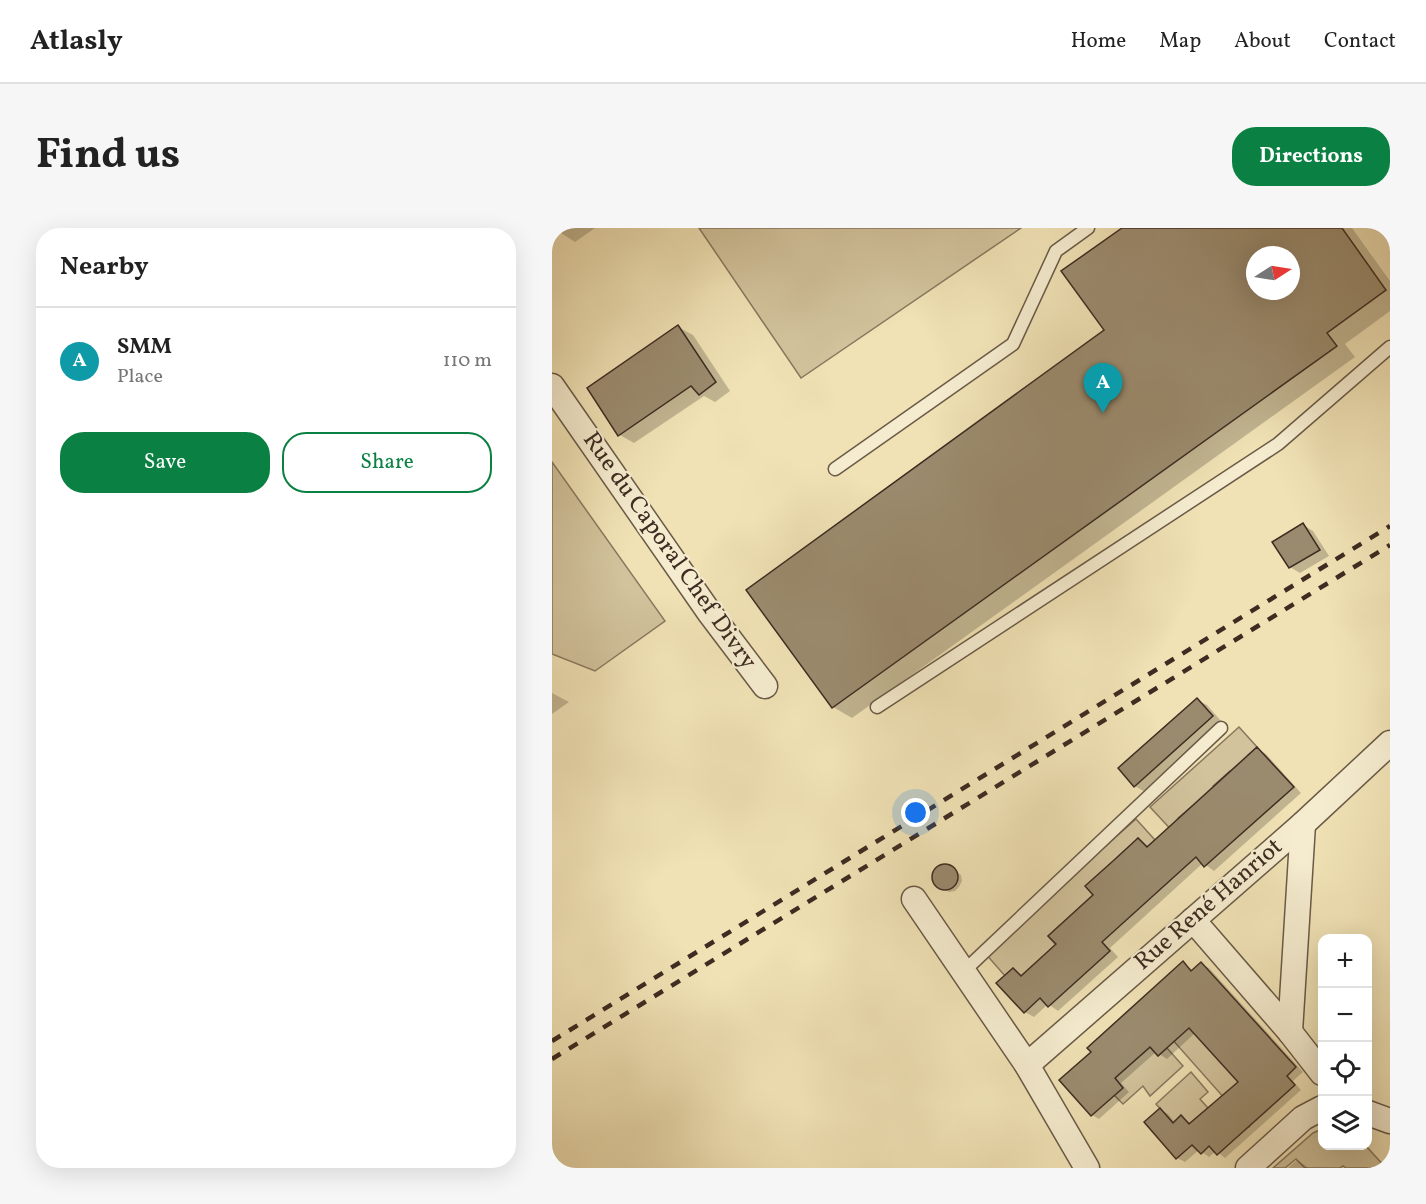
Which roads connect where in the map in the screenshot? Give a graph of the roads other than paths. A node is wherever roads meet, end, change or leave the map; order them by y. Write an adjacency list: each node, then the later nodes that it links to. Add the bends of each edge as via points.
1 (1088, 228): 4 (lane, via 1056,250 1013,344)
2 (1390, 347): 6 (lane, via 1278,444)
3 (552, 386): 5 (street, Rue du Caporal Chef Divry)
4 (835, 469)
5 (765, 686)
6 (877, 707)
7 (1221, 728): 12 (lane)
8 (1390, 743): 9 (street, Rue René Hanriot)
9 (1303, 824): 11 (street, Rue René Hanriot); 13 (street)
10 (914, 899): 12 (street)
11 (1193, 920): 13 (street); 14 (street, Rue René Hanriot)
12 (963, 972): 14 (street)
13 (1290, 1032): 15 (street)
14 (1027, 1065): 19 (street)
15 (1318, 1067)
16 (1318, 1110): 20 (street, via 1303,1118)
17 (1372, 1114): 18 (street)
18 (1390, 1121)
19 (1087, 1168)
20 (1248, 1168)

